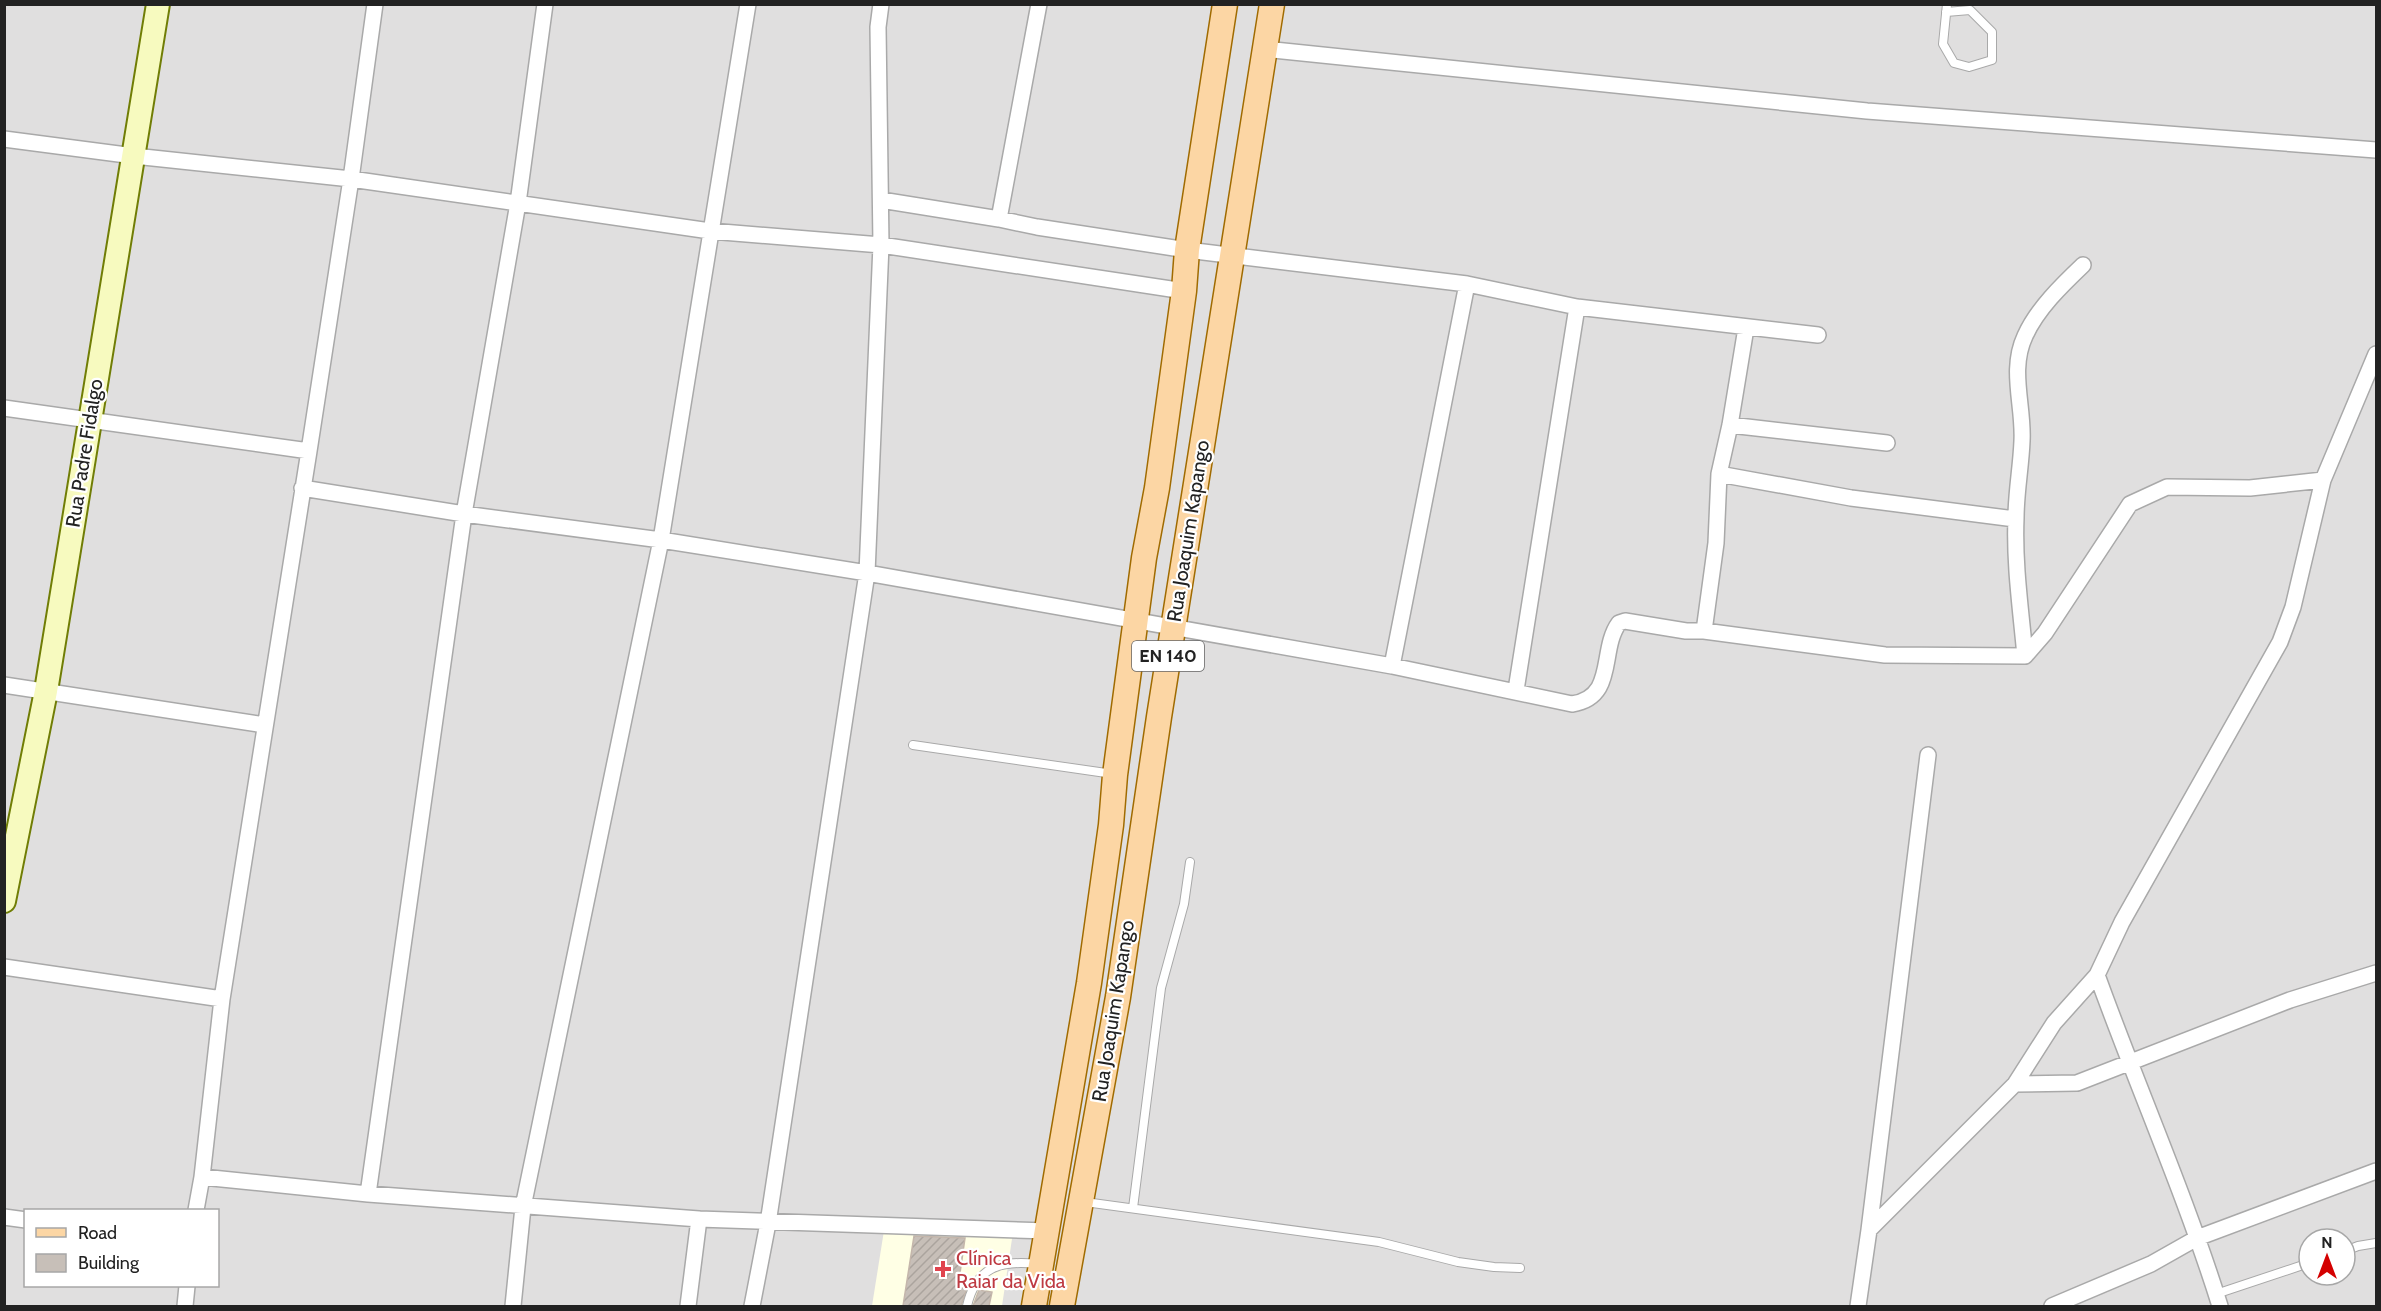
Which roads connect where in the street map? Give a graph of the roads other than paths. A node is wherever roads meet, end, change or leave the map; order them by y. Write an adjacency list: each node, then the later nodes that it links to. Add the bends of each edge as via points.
1 (158, 4): 13 (street, Rua Padre Fidalgo)
2 (375, 4): 14 (street)
3 (545, 4): 16 (street)
4 (748, 4): 18 (street)
5 (881, 4): 15 (street)
6 (1039, 4): 17 (street)
7 (1226, 4): 20 (main road, Rua Joaquim Kapango / EN 140)
8 (1272, 4): 10 (main road, Rua Joaquim Kapango / EN 140)
9 (1946, 8): 9 (lane, via 1943,44 1954,63 1969,67 1992,60 1992,32 1970,10)
10 (1264, 49): 12 (street, via 1867,111); 21 (main road, Rua Joaquim Kapango / EN 140)
11 (4, 139): 13 (street)
12 (2376, 150)
13 (134, 156): 14 (street); 30 (street, Rua Padre Fidalgo)
14 (351, 179): 16 (street); 33 (street)
15 (881, 200): 17 (street); 19 (street)
16 (518, 203): 18 (street); 37 (street)
17 (999, 219): 20 (street)
18 (710, 231): 19 (street); 39 (street)
19 (881, 245): 24 (street); 40 (street)
20 (1187, 250): 21 (street); 24 (main road, Rua Joaquim Kapango / EN 140)
21 (1230, 256): 23 (street); 42 (main road, Rua Joaquim Kapango / EN 140)
22 (2083, 265): 38 (street, via 2043,309 2025,336 2020,352 2017,381 2023,439)
23 (1467, 284): 25 (street); 45 (street)
24 (1184, 291): 41 (main road, Rua Joaquim Kapango / EN 140)
25 (1577, 307): 26 (street); 47 (street)
26 (1746, 328): 27 (street); 31 (street)
27 (1818, 335)
28 (2376, 354): 35 (street)
29 (4, 408): 30 (street)
30 (89, 419): 33 (street); 48 (street, Rua Padre Fidalgo)
31 (1730, 425): 32 (street); 34 (street)
32 (1887, 442)
33 (309, 451): 36 (street)
34 (1719, 474): 38 (street, via 1851,498); 43 (street, via 1716,543)
35 (2323, 480): 44 (street, via 2250,488 2167,487 2130,504 2045,633); 57 (street, via 2293,607 2280,642 2122,922)
36 (302, 488): 37 (street); 49 (street)
37 (464, 514): 39 (street); 63 (street)
38 (2016, 519): 44 (street)
39 (661, 540): 40 (street); 65 (street)
40 (867, 573): 41 (street); 71 (street)
41 (1136, 622): 42 (street); 52 (main road, Rua Joaquim Kapango / EN 140)
42 (1173, 627): 45 (street); 64 (main road, Rua Joaquim Kapango / EN 140, via 1118,997)
43 (1704, 631): 44 (street, via 1885,655); 47 (street, via 1625,621 1613,633 1605,673 1592,696 1572,704)
44 (2025, 656)
45 (1392, 666): 47 (street)
46 (4, 685): 48 (street)
47 (1516, 690)
48 (46, 691): 49 (street); 54 (street, Rua Padre Fidalgo)
49 (265, 725): 58 (street)
50 (913, 745): 52 (lane)
51 (1928, 755): 72 (street)
52 (1114, 775): 73 (main road, Rua Joaquim Kapango / EN 140, via 1089,983)
53 (1190, 862): 66 (lane, via 1184,904 1161,988)
54 (4, 901)
55 (4, 967): 58 (street)
56 (2376, 973): 59 (street, via 2290,1000)
57 (2097, 975): 59 (street); 60 (street, via 2054,1023)
58 (222, 999): 62 (street)
59 (2129, 1064): 60 (street, via 2077,1083); 74 (street)
60 (2016, 1083): 72 (street)
61 (2376, 1171): 74 (street)
62 (202, 1177): 63 (street); 67 (street)
63 (368, 1194): 65 (street)
64 (1080, 1201): 66 (lane); 88 (main road, Rua Joaquim Kapango / EN 140)
65 (523, 1207): 69 (street); 83 (street)
66 (1133, 1208): 78 (lane, via 1379,1242 1458,1262)
67 (196, 1209)
68 (4, 1217): 70 (street)
69 (699, 1219): 71 (street); 84 (street)
70 (24, 1220)
71 (768, 1223): 73 (street); 85 (street)
72 (1869, 1230): 89 (street)
73 (1048, 1231): 77 (main road, Rua Joaquim Kapango / EN 140)
74 (2197, 1238): 81 (street); 90 (street, via 2151,1264)
75 (2376, 1243): 76 (lane)
76 (2357, 1246)
77 (1041, 1264): 86 (lane, via 1018,1262 989,1269 976,1281); 87 (main road, Rua Joaquim Kapango / EN 140)
78 (1520, 1268)
79 (2297, 1268): 81 (lane)
80 (186, 1287): 82 (street)
81 (2218, 1300)
82 (185, 1306)
83 (513, 1306)
84 (688, 1306)
85 (752, 1306)
86 (967, 1306)
87 (1034, 1306)
88 (1062, 1306)
89 (1858, 1306)
90 (2052, 1306)

